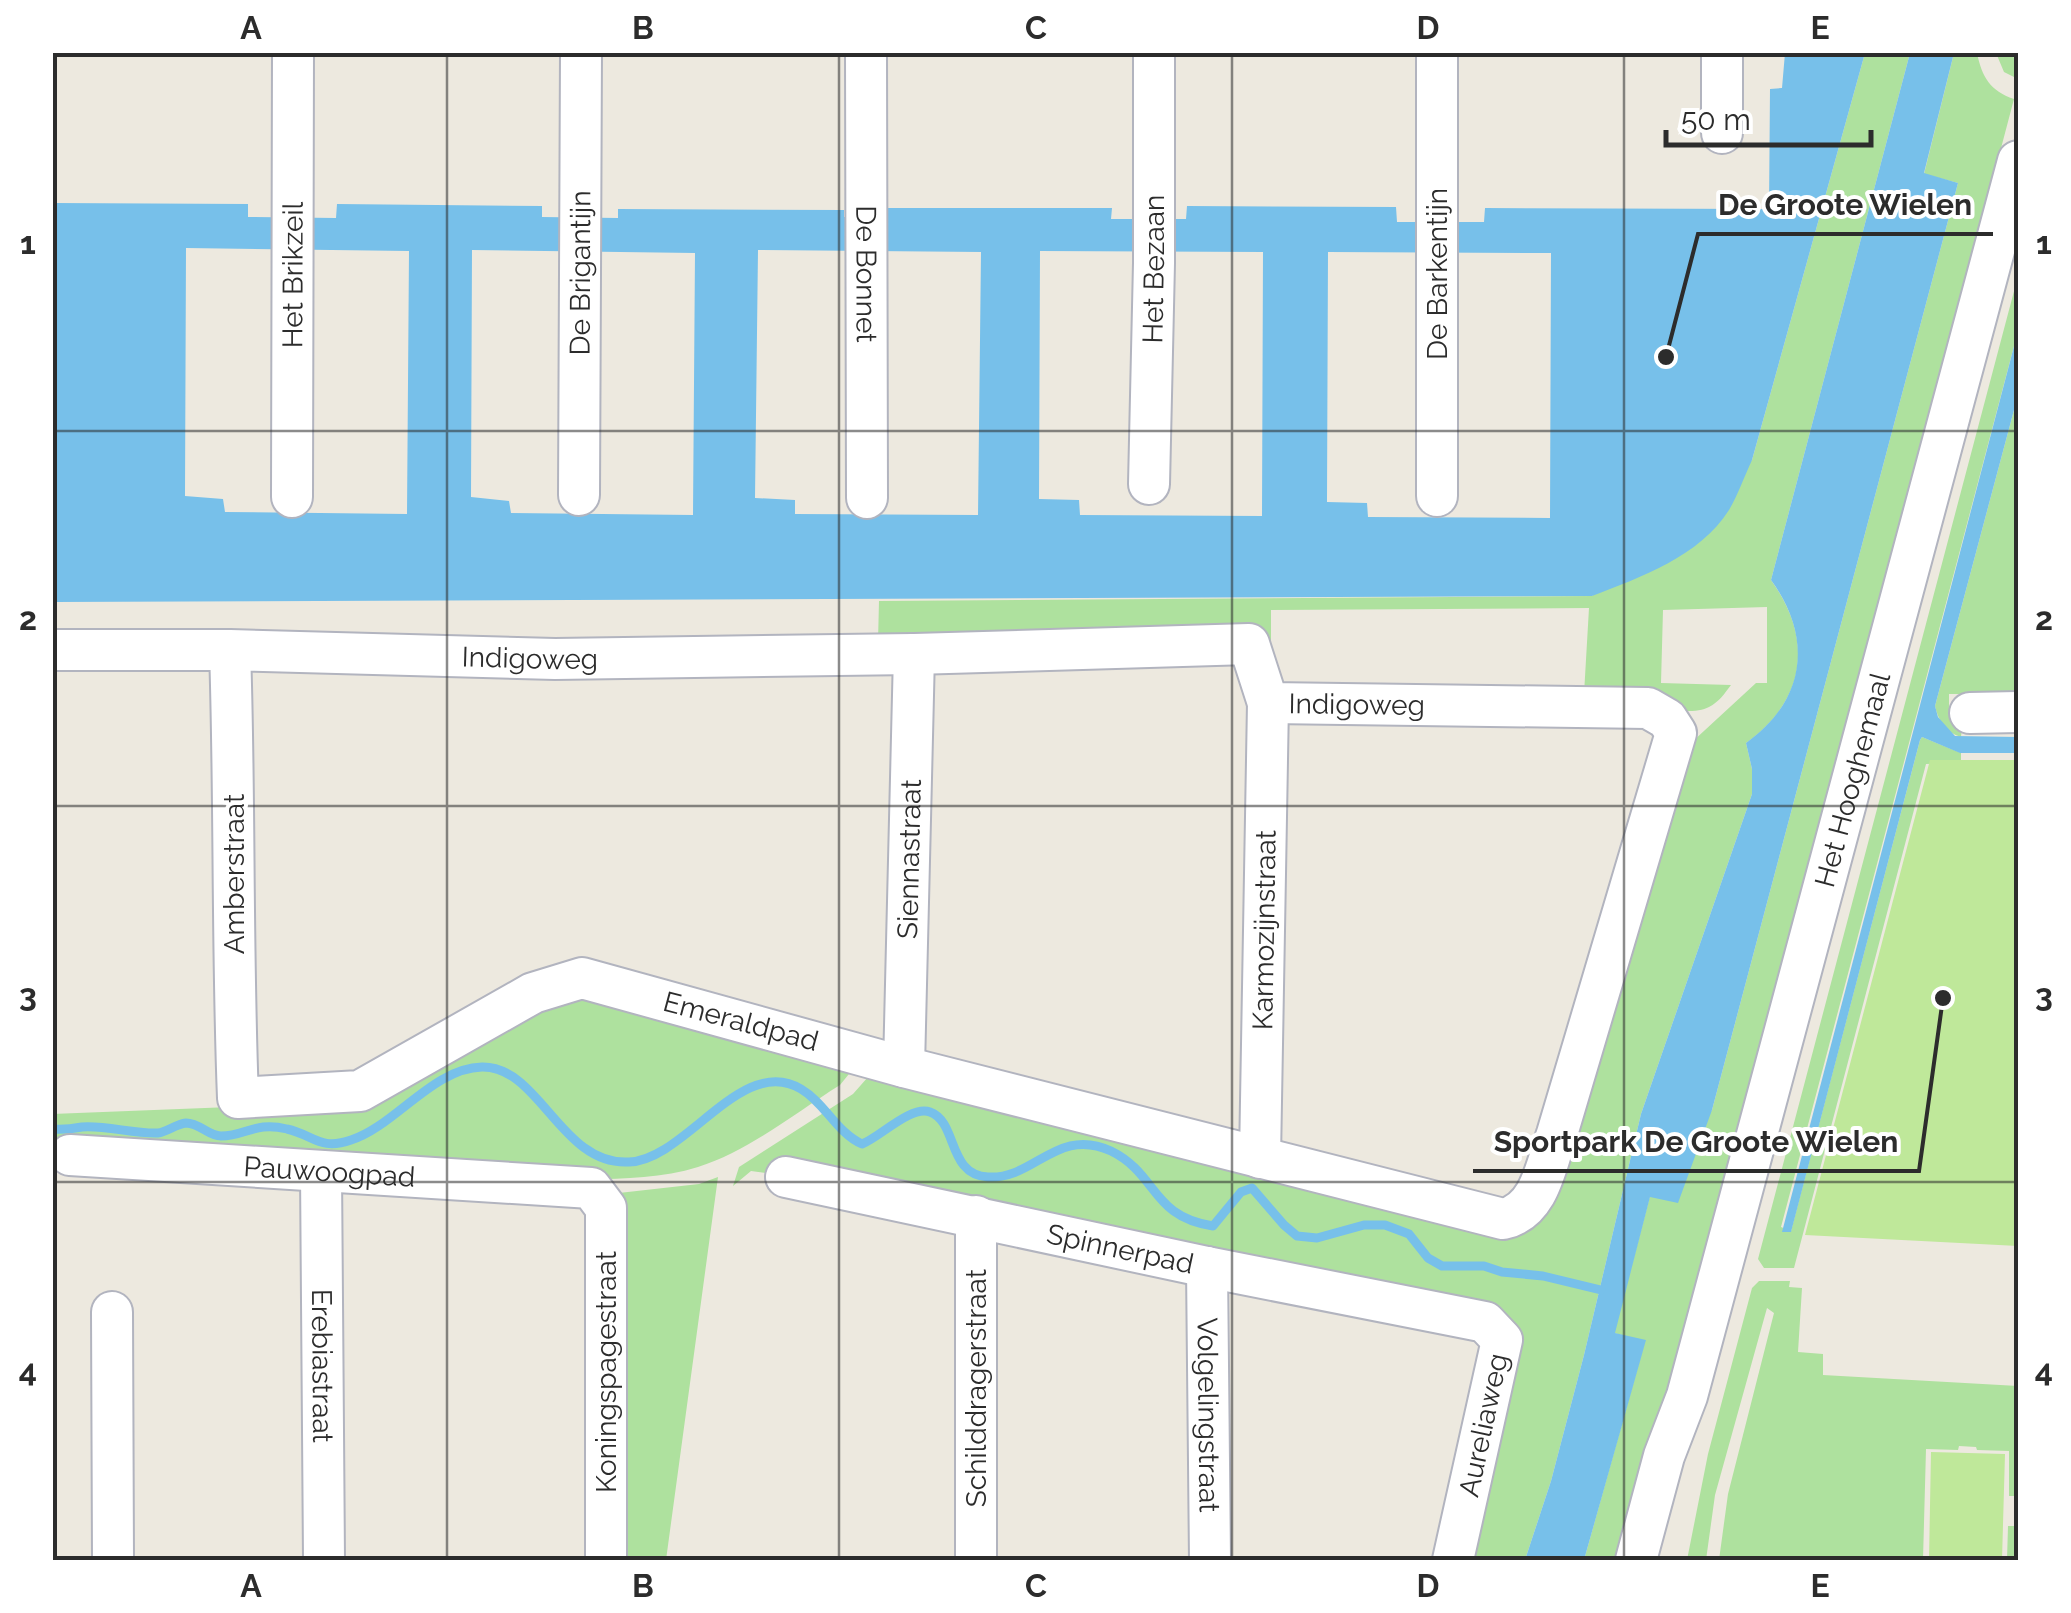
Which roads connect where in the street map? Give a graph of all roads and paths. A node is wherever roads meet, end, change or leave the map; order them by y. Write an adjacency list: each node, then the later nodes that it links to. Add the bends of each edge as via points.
1 (293, 52): 12 (street, Het Brikzeil)
2 (581, 52): 10 (street, De Brigantijn)
3 (866, 52): 13 (street, De Bonnet)
4 (1154, 52): 9 (street, Het Bezaan)
5 (1437, 52): 11 (street, De Barkentijn)
6 (1722, 52): 7 (street)
7 (1722, 133)
8 (2018, 161): 31 (street, Het Hooghemaal)
9 (1149, 484)
10 (579, 495)
11 (1437, 496)
12 (292, 497)
13 (867, 498)
14 (52, 650): 15 (street, Indigoweg)
15 (230, 650): 16 (street, Indigoweg, via 555,659); 21 (street, Amberstraat)
16 (914, 654): 17 (street, Indigoweg, via 1249,644); 20 (street, Siennastraat)
17 (1268, 702): 23 (street, Karmozijnstraat); 23 (street, Indigoweg, via 1648,708 1676,733 1557,1134 1528,1207 1503,1218)
18 (1970, 712): 19 (street)
19 (2018, 712)
20 (904, 1067): 21 (street, Emeraldpad, via 582,978 532,993 360,1091); 23 (street, Emeraldpad)
21 (238, 1098)
22 (70, 1155): 24 (street, Pauwoogpad)
23 (1260, 1158)
24 (321, 1170): 26 (street, Pauwoogpad); 33 (street, Erebiastraat)
25 (786, 1176): 27 (street, Spinnerpad)
26 (591, 1188): 34 (street, Koningspagestraat, via 606,1208)
27 (976, 1216): 28 (street, Spinnerpad); 35 (street, Schilddragerstraat)
28 (1208, 1267): 30 (street, Spinnerpad); 36 (street, Volgelingstraat)
29 (112, 1312): 32 (street)
30 (1458, 1318): 37 (street, Aureliaweg, via 1485,1322 1502,1340)
31 (1687, 1396): 38 (street, Het Hooghemaal); 39 (street, Het Hooghemaal)
32 (113, 1560)
33 (324, 1560)
34 (606, 1560)
35 (976, 1560)
36 (1210, 1560)
37 (1453, 1560)
38 (1636, 1560)
39 (1658, 1560)

